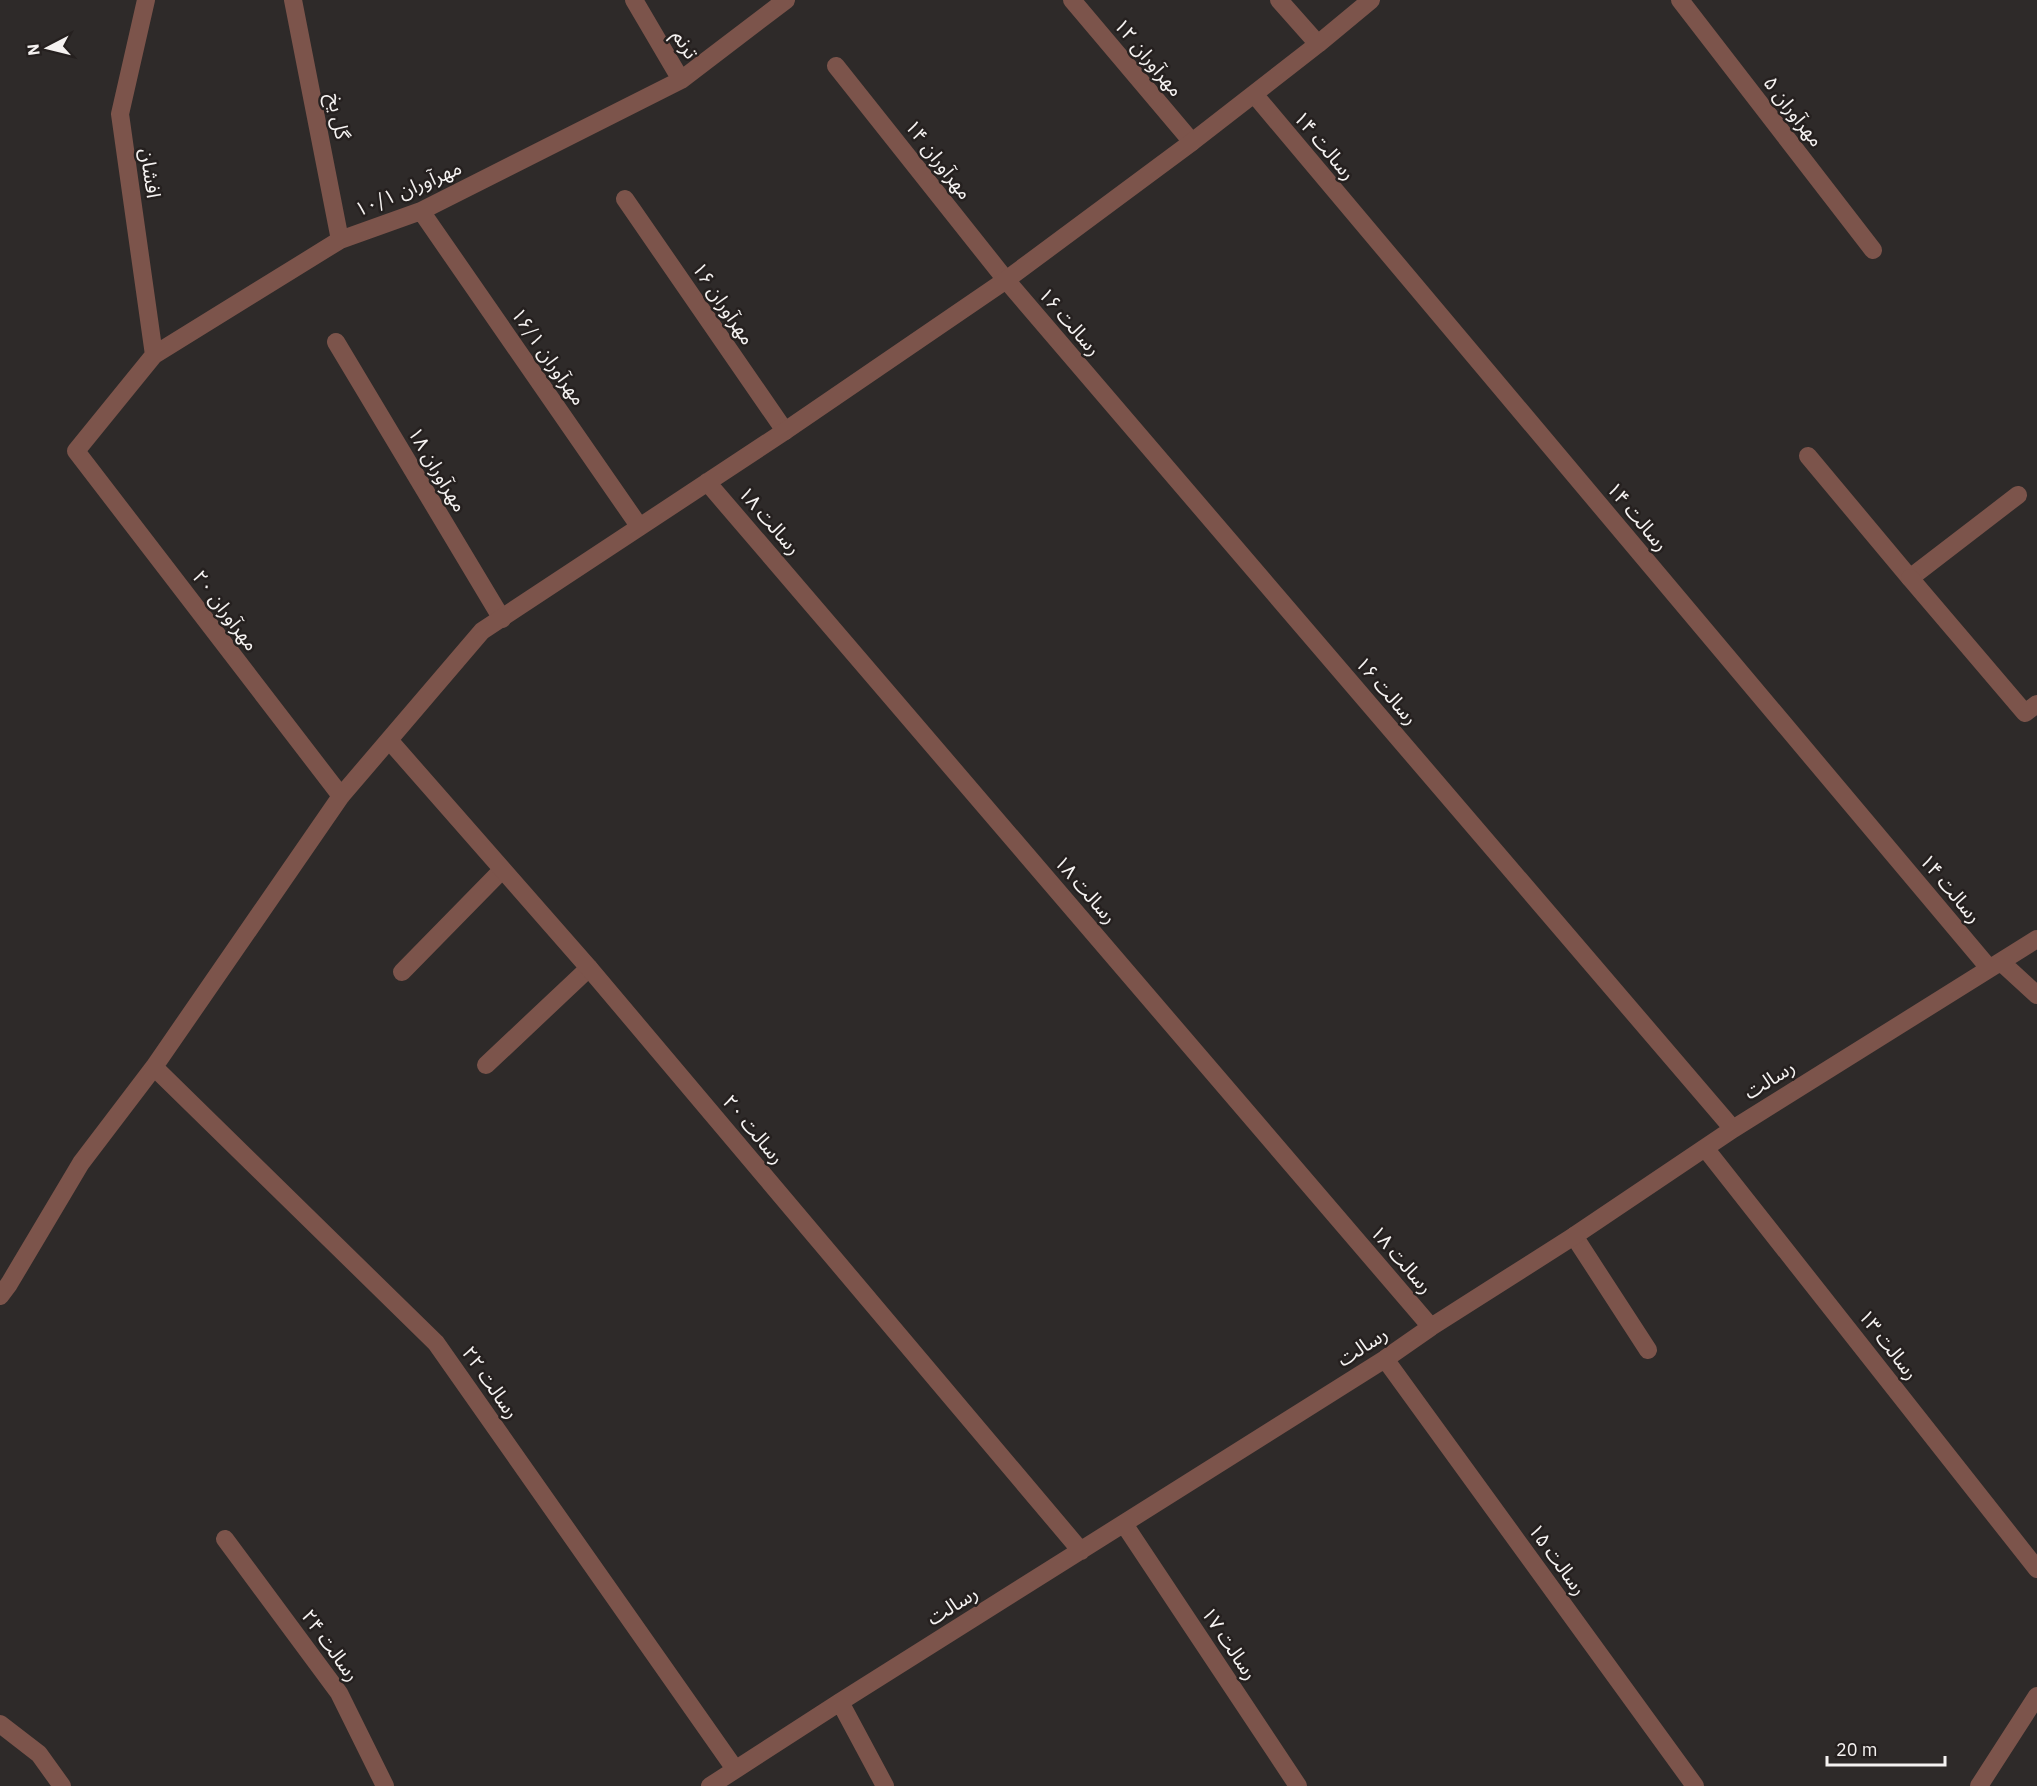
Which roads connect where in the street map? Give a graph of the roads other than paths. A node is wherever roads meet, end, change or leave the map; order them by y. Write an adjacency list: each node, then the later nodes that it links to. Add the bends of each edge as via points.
1 (146, 0): 20 (street, افشان, via 120,114)
2 (293, 0): 16 (street, گل یخ)
3 (634, 0): 11 (street, ترنم)
4 (786, 0): 11 (street, مهرآوران ۱۰/۱)
5 (1072, 0): 13 (street, مهرآوران ۱۲)
6 (1279, 0): 9 (street)
7 (1371, 0): 9 (street)
8 (1680, 0): 17 (street, مهرآوران ۵)
9 (1318, 44): 12 (street)
10 (836, 66): 18 (street, ۱۴ مهرآوران)
11 (681, 80): 15 (street, مهرآوران ۱۰/۱)
12 (1254, 94): 13 (street); 34 (street, رسالت ۱۴)
13 (1192, 142): 18 (street)
14 (625, 199): 21 (street, مهرآوران ۱۶)
15 (421, 211): 16 (street, مهرآوران ۱۰/۱); 26 (street, مهرآوران ۱۶/۱)
16 (340, 240): 20 (street, مهرآوران ۱۰/۱)
17 (1873, 250)
18 (1006, 280): 21 (street); 40 (street, رسالت ۱۶)
19 (336, 342): 28 (street, مهرآوران ۱۸)
20 (154, 355): 22 (street, مهرآوران ۱۰/۱)
21 (784, 431): 24 (street)
22 (76, 451): 31 (street, مهرآوران ۲۰)
23 (1808, 456): 27 (street)
24 (707, 482): 26 (street); 44 (street, رسالت ۱۸)
25 (2018, 495): 27 (street)
26 (639, 526): 28 (street)
27 (1910, 578): 29 (street, via 2025,713)
28 (502, 619): 30 (street, via 482,631)
29 (2037, 704)
30 (389, 740): 31 (street); 32 (street, رسالت ۲۰)
31 (341, 796): 39 (street)
32 (502, 870): 35 (street, رسالت ۲۰); 36 (street)
33 (2037, 939): 34 (street, رسالت)
34 (1995, 965): 37 (street, رسالت ۱۴); 40 (street, رسالت)
35 (589, 968): 38 (street); 49 (street, رسالت ۲۰)
36 (402, 972)
37 (2037, 996)
38 (486, 1065)
39 (154, 1067): 43 (street, via 81,1164); 54 (street, رسالت ۲۲, via 436,1343)
40 (1733, 1129): 41 (street, رسالت)
41 (1705, 1148): 42 (street, رسالت); 50 (street, رسالت ۱۳)
42 (1574, 1236): 44 (street, رسالت); 45 (street)
43 (0, 1296)
44 (1431, 1327): 46 (street, رسالت)
45 (1648, 1350)
46 (1385, 1359): 47 (street, رسالت); 60 (street, رسالت ۱۵)
47 (1125, 1524): 49 (street, رسالت); 59 (street, رسالت ۱۷)
48 (225, 1539): 56 (street, رسالت ۲۴, via 339,1693)
49 (1081, 1551): 52 (street, رسالت)
50 (2037, 1569)
51 (2037, 1696): 61 (street)
52 (840, 1702): 54 (street, رسالت); 58 (street)
53 (0, 1724): 55 (street, via 39,1754)
54 (735, 1769): 57 (street, رسالت)
55 (62, 1786)
56 (385, 1786)
57 (710, 1786)
58 (885, 1786)
59 (1298, 1786)
60 (1695, 1786)
61 (1979, 1786)

